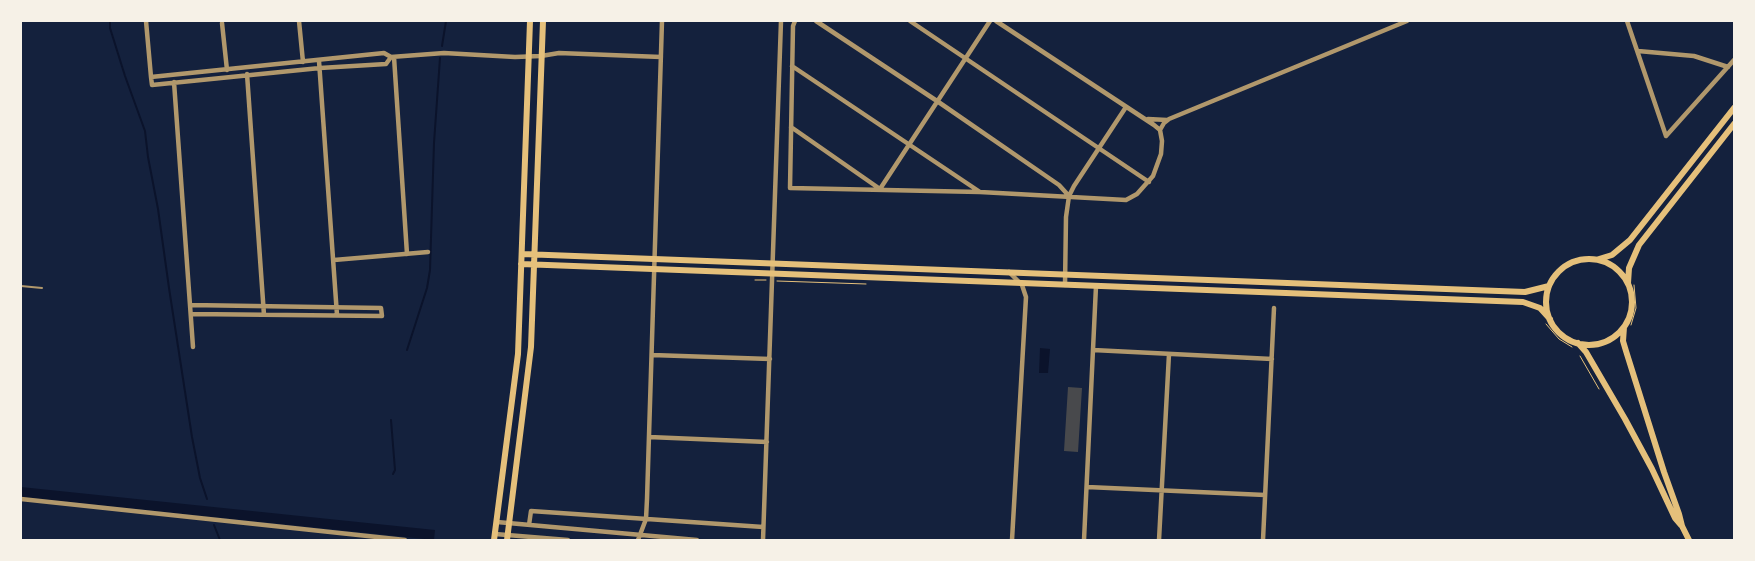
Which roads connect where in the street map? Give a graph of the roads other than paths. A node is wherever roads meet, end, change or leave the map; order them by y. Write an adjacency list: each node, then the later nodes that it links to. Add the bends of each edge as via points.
1 (146, 21): 31 (street)
2 (299, 21): 23 (street)
3 (530, 21): 16 (main road)
4 (542, 21): 17 (main road)
5 (662, 21): 19 (street)
6 (781, 21): 58 (street)
7 (795, 21): 24 (street)
8 (816, 21): 35 (street)
9 (910, 21): 20 (street)
10 (990, 21): 20 (street)
11 (996, 21): 36 (street)
12 (1407, 21): 41 (street)
13 (1628, 21): 15 (street)
14 (222, 24): 28 (street)
15 (1638, 51): 25 (street, via 1694,56); 25 (street, via 1666,136)
16 (529, 55): 17 (street); 18 (street, via 444,52); 33 (main road)
17 (541, 56): 19 (street, via 559,53); 34 (main road)
18 (392, 57): 22 (street, via 384,53); 27 (street, via 386,64); 52 (street)
19 (660, 57): 55 (street)
20 (966, 58): 35 (street); 46 (street)
21 (1734, 60): 25 (street)
22 (319, 61): 23 (street); 27 (street)
23 (303, 62): 26 (street)
24 (792, 66): 43 (street); 45 (street)
25 (1728, 67)
26 (246, 68): 28 (street); 30 (street)
27 (320, 68): 30 (street); 56 (street)
28 (227, 70): 29 (street)
29 (173, 75): 31 (street); 32 (street)
30 (247, 76): 32 (street); 73 (street)
31 (151, 78): 32 (street, via 152,85)
32 (174, 83): 72 (street)
33 (527, 95): 34 (main road); 38 (main road)
34 (540, 95): 39 (main road)
35 (937, 101): 45 (street); 50 (street, via 1059,185)
36 (1126, 106): 40 (street); 46 (street)
37 (1734, 108): 57 (main road, via 1630,240 1612,255)
38 (527, 113): 39 (main road); 53 (main road)
39 (540, 114): 54 (main road)
40 (1145, 119): 41 (street); 44 (street)
41 (1169, 119): 44 (street)
42 (1734, 124): 66 (main road, via 1639,245 1629,268)
43 (791, 127): 48 (street); 48 (street, via 790,188)
44 (1160, 130): 47 (street, via 1161,154)
45 (908, 144): 48 (street); 49 (street)
46 (1099, 148): 47 (street); 50 (street)
47 (1149, 182): 50 (street, via 1138,194 1126,200)
48 (880, 189): 49 (street)
49 (980, 192): 50 (street)
50 (1070, 196): 63 (street, via 1066,217)
51 (428, 252): 52 (street)
52 (407, 254): 56 (street)
53 (522, 254): 54 (main road); 59 (main road)
54 (535, 254): 55 (main road); 60 (main road)
55 (655, 259): 58 (main road); 61 (street)
56 (334, 260): 74 (street)
57 (1598, 260): 66 (main road, via 1612,266); 70 (main road, via 1581,260 1565,266)
58 (773, 263): 62 (main road); 64 (street)
59 (521, 264): 60 (main road); 95 (main road, via 518,362)
60 (534, 265): 61 (main road); 96 (main road, via 529,369)
61 (654, 269): 64 (main road); 85 (street)
62 (1009, 272): 63 (main road); 65 (street)
63 (1066, 274): 67 (street); 70 (main road, via 1525,292)
64 (773, 277): 65 (main road); 86 (street)
65 (1020, 283): 67 (main road); 107 (street, via 1026,297)
66 (1631, 283): 80 (main road)
67 (1066, 285): 69 (main road)
68 (21, 286): 71 (lane)
69 (1096, 286): 79 (main road, via 1523,302 1540,308); 83 (street)
70 (1549, 286): 79 (main road)
71 (42, 288)
72 (190, 305): 73 (street); 76 (street)
73 (264, 306): 74 (street); 77 (street)
74 (337, 307): 78 (street); 78 (street, via 381,308 382,316)
75 (1274, 308): 87 (street)
76 (191, 314): 77 (street); 82 (street)
77 (264, 315): 78 (street)
78 (338, 316)
79 (1547, 320): 81 (main road)
80 (1628, 326): 81 (main road, via 1605,341); 98 (main road, via 1623,336 1626,351)
81 (1577, 346): 98 (main road, via 1586,352)
82 (193, 348)
83 (1093, 350): 84 (street); 90 (street)
84 (1169, 354): 87 (street); 91 (street)
85 (652, 355): 86 (street); 88 (street)
86 (770, 359): 89 (street)
87 (1272, 360): 92 (street)
88 (649, 437): 89 (street); 94 (street)
89 (766, 442): 99 (street)
90 (1086, 487): 91 (street); 108 (street)
91 (1162, 490): 92 (street); 109 (street)
92 (1265, 495): 110 (street)
93 (21, 499): 103 (street)
94 (646, 519): 97 (street, via 531,511); 99 (street); 102 (street)
95 (497, 522): 96 (street); 100 (main road)
96 (509, 523): 97 (street); 101 (main road)
97 (529, 525): 102 (street)
98 (1682, 526): 111 (main road)
99 (763, 527): 106 (street)
100 (495, 537): 101 (street)
101 (507, 537): 104 (street)
102 (639, 537): 105 (street)
103 (405, 540)
104 (568, 540)
105 (697, 540)
106 (763, 540)
107 (1012, 540)
108 (1084, 540)
109 (1159, 540)
110 (1263, 540)
111 (1689, 540)

